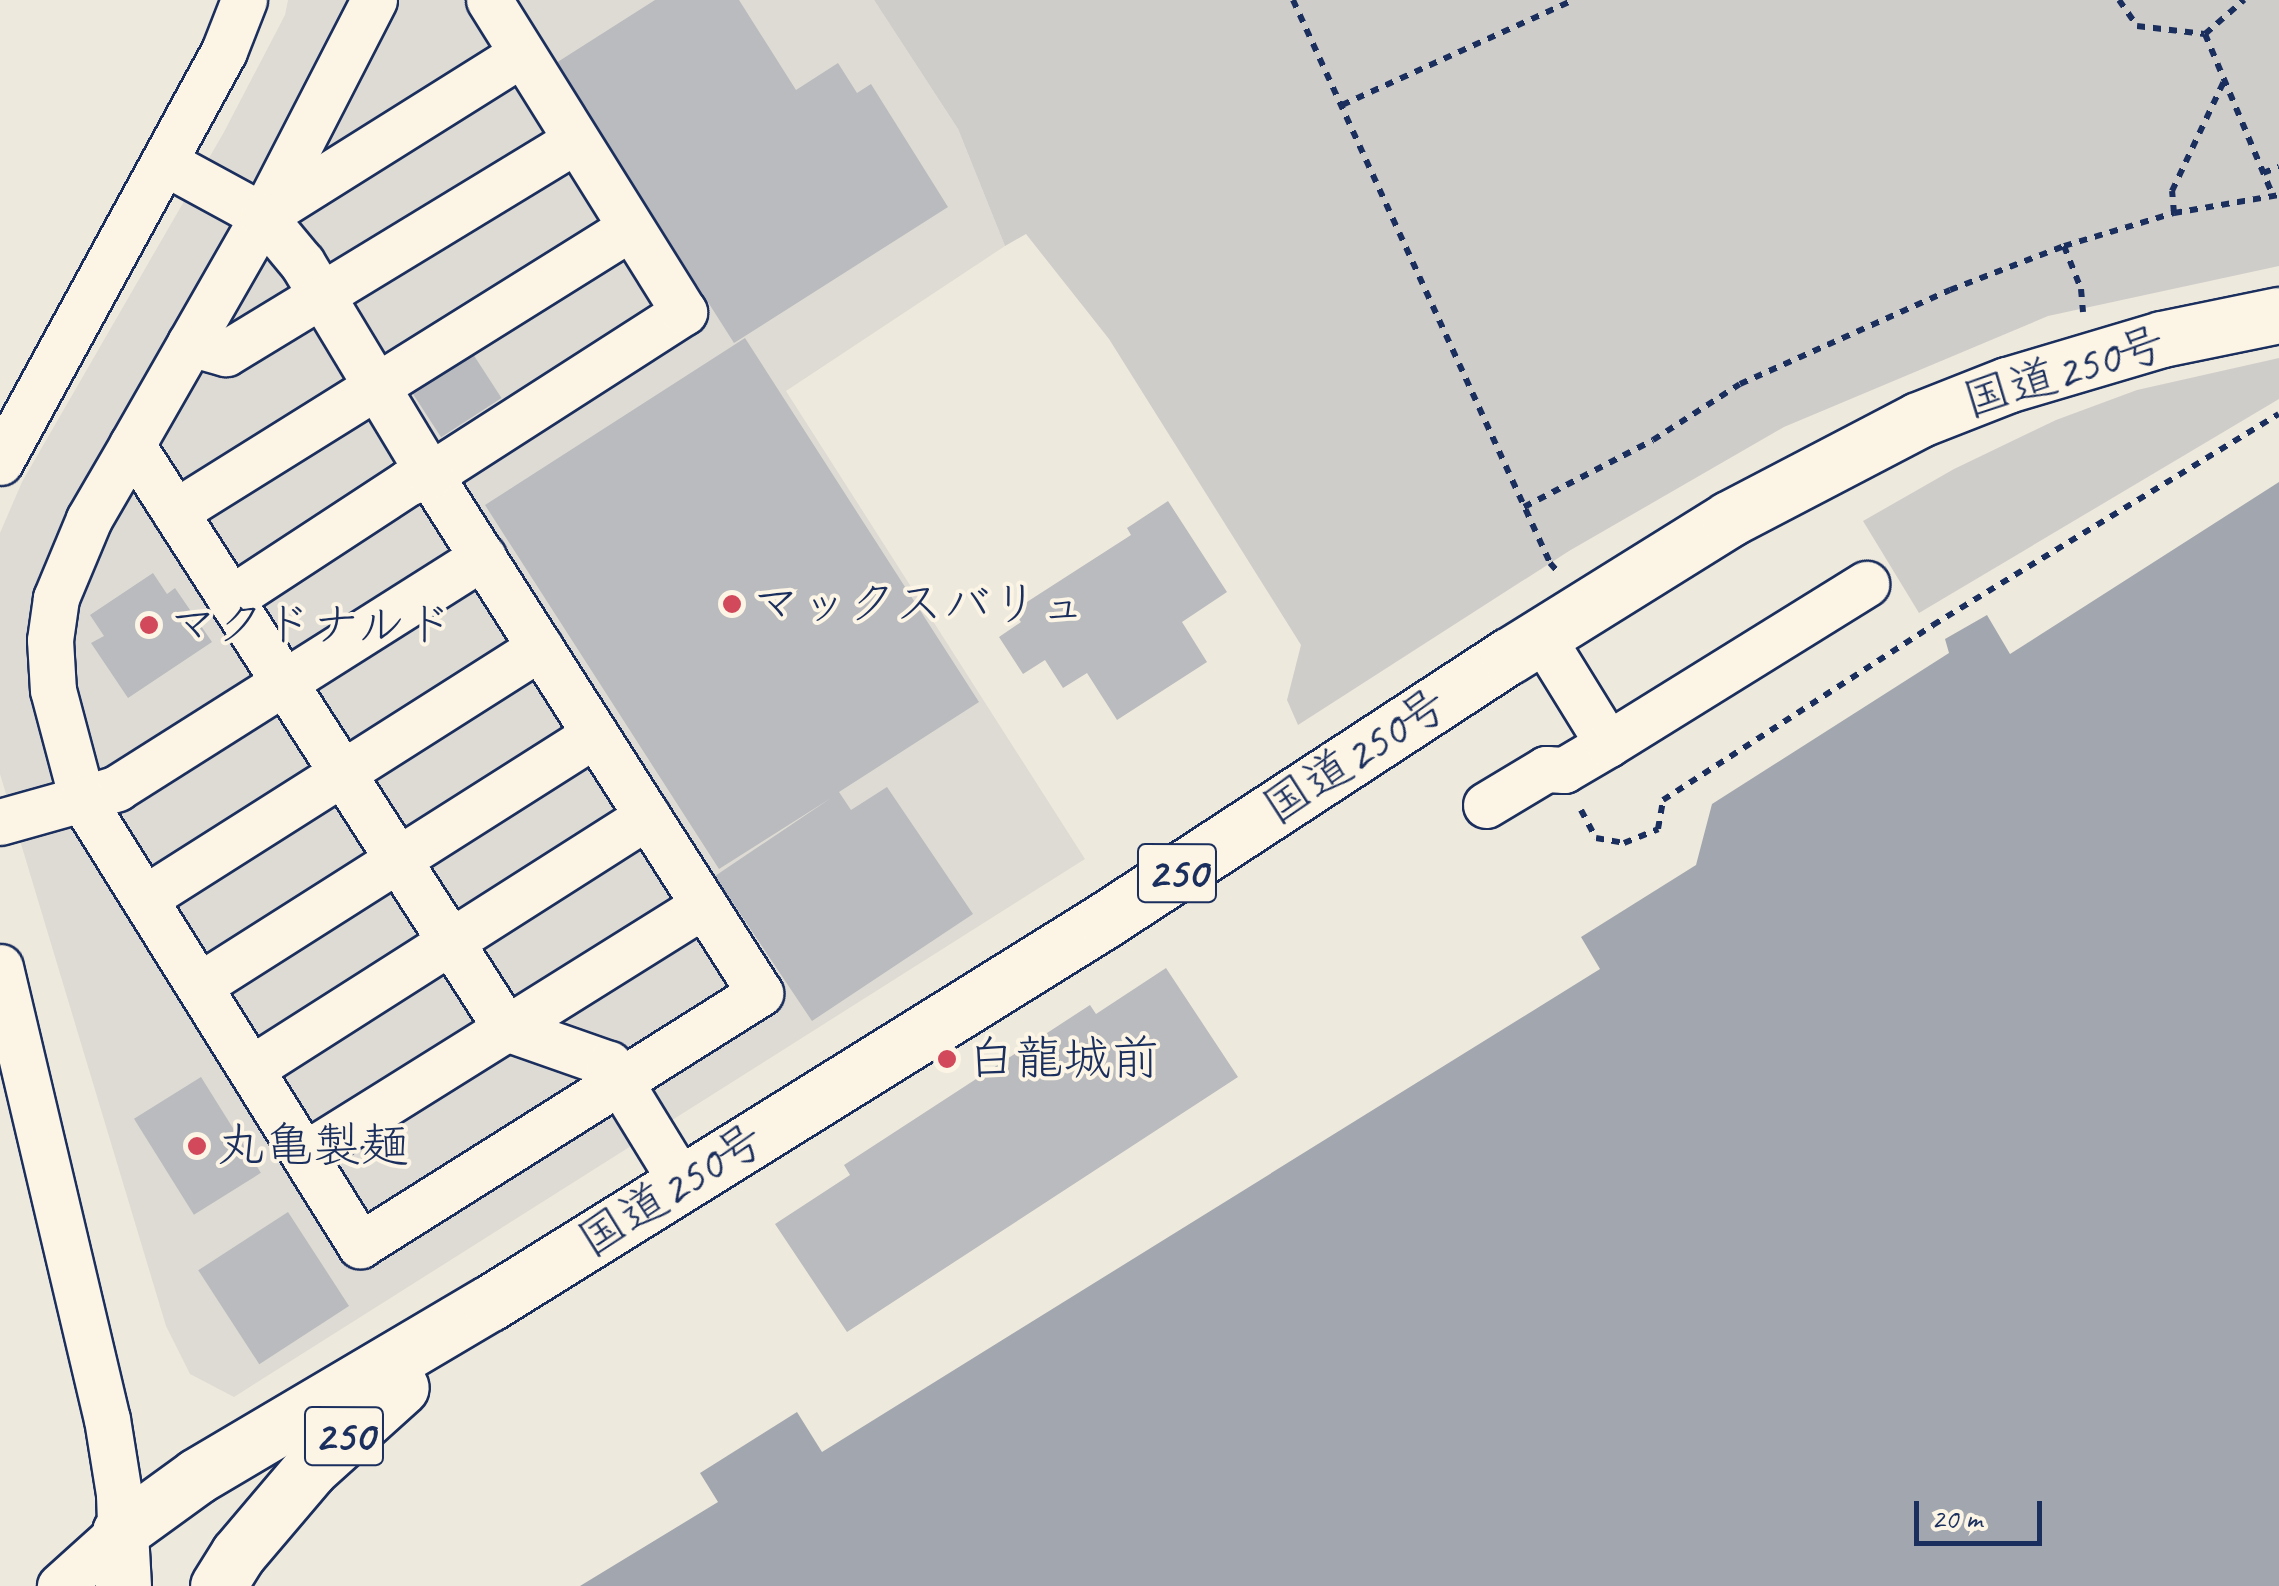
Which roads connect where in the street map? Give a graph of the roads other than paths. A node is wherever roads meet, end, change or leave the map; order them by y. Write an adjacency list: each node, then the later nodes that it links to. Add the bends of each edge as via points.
1 (244, 0): 6 (street)
2 (374, 0): 7 (street)
3 (488, 0): 4 (street)
4 (520, 55): 5 (street); 7 (street)
5 (575, 142): 8 (street); 9 (street)
6 (164, 162): 7 (street); 14 (street)
7 (263, 216): 9 (street); 11 (street)
8 (630, 228): 12 (street); 15 (street, via 684,312)
9 (323, 297): 11 (street, via 226,353); 12 (street)
10 (2279, 315): 20 (highway, 国道250号 / 250, via 2082,360 1918,420 1729,520)
11 (190, 343): 13 (street)
12 (378, 388): 15 (street); 16 (street)
13 (132, 445): 16 (street); 26 (street, via 89,519 56,598 50,640 53,690)
14 (0, 462)
15 (430, 475): 17 (street); 19 (street, via 407,483)
16 (175, 512): 19 (street)
17 (483, 557): 21 (street); 22 (street)
18 (1866, 584): 24 (street)
19 (230, 599): 22 (street)
20 (1542, 636): 24 (street); 40 (highway, 国道250号 / 250)
21 (540, 647): 23 (street); 25 (street)
22 (286, 685): 25 (street); 26 (street, via 117,788)
23 (595, 734): 28 (street); 30 (street)
24 (1608, 744): 27 (street)
25 (341, 771): 30 (street); 31 (street)
26 (82, 799): 29 (street); 31 (street)
27 (1486, 805)
28 (648, 816): 32 (street); 33 (street)
29 (0, 822)
30 (396, 858): 33 (street); 35 (street)
31 (145, 898): 35 (street)
32 (704, 904): 36 (street); 38 (street, via 760,992)
33 (450, 941): 36 (street); 37 (street)
34 (0, 967): 42 (street, via 107,1419)
35 (200, 984): 37 (street)
36 (506, 1028): 38 (street, via 609,1064); 39 (street)
37 (252, 1068): 39 (street)
38 (621, 1084): 39 (street, via 360,1244); 40 (street)
39 (306, 1152)
40 (682, 1184): 41 (highway, 国道250号 / 250)
41 (490, 1303): 42 (highway, 国道250号 / 250, via 197,1476); 45 (highway, 250, via 310,1469)
42 (120, 1532): 43 (street); 44 (highway)
43 (60, 1586)
44 (123, 1586)
45 (218, 1586)

